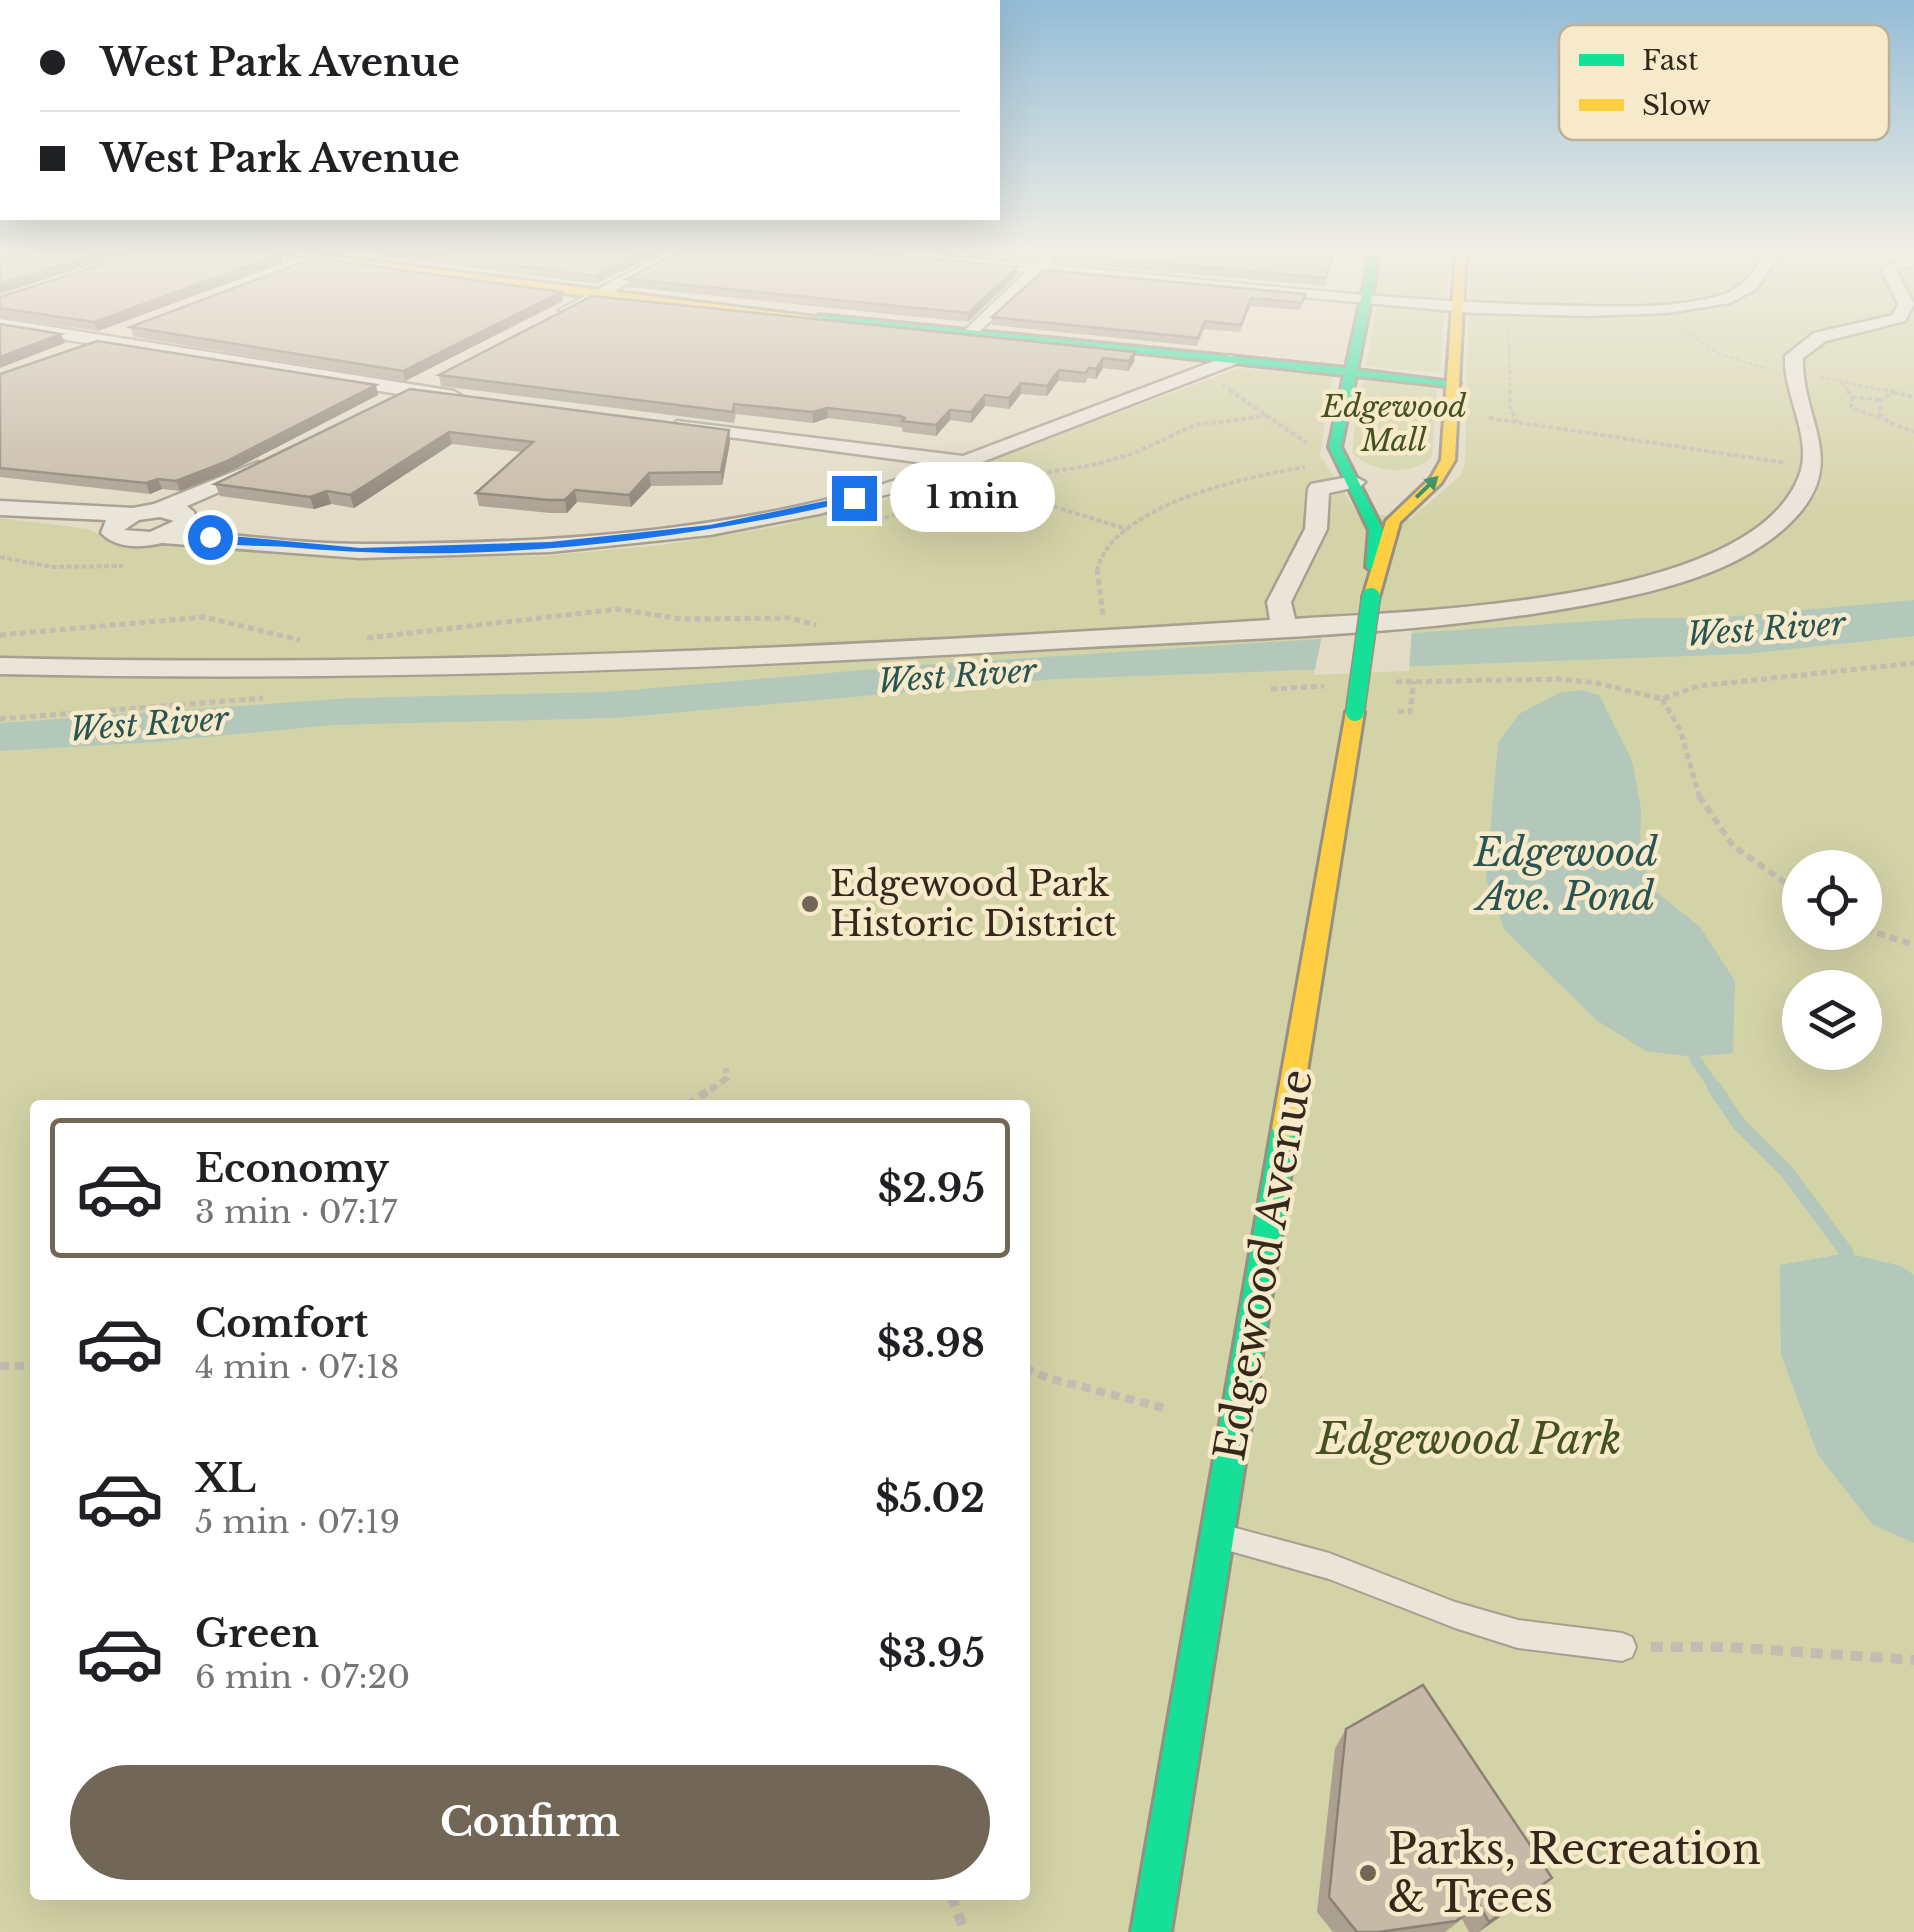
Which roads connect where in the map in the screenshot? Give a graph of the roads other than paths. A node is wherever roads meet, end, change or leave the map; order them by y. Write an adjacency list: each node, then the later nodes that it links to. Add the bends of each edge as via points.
1 (96, 341): 7 (street)
2 (106, 341): 12 (street)
3 (1050, 341): 8 (street)
4 (1355, 341): 9 (street, Edgewood Avenue)
5 (1456, 341): 11 (street, Edgewood Avenue)
6 (1815, 341): 29 (street, via 1794,356 1812,467 1797,499 1754,539 1710,564 1670,578 1490,612)
7 (66, 353)
8 (1230, 360): 9 (street); 17 (street)
9 (1348, 372): 11 (street); 19 (street, Edgewood Avenue, via 1335,446)
10 (442, 374): 12 (street)
11 (1454, 383): 28 (street, Edgewood Avenue, one-way to 11, via 1393,521 1448,460)
12 (409, 391): 13 (street); 14 (street)
13 (473, 399)
14 (379, 406)
15 (669, 423): 17 (street)
16 (283, 456): 18 (street)
17 (966, 462): 27 (street, via 875,493 710,528 550,545)
18 (251, 472): 21 (street); 24 (street)
19 (1354, 482): 28 (street, Edgewood Avenue, via 1376,530); 29 (street, via 1319,489 1316,529 1279,602)
20 (0, 508): 22 (street)
21 (160, 510): 23 (street); 24 (street)
22 (38, 512): 23 (street); 25 (street)
23 (133, 515): 25 (street)
24 (186, 519): 26 (street); 27 (street)
25 (112, 530): 26 (street, via 124,539)
26 (162, 536): 27 (street, via 337,550)
27 (398, 548)
28 (1371, 597): 31 (street, Edgewood Avenue, bridge)
29 (1284, 627): 30 (street, via 522,668)
30 (0, 666)
31 (1217, 1536): 32 (lane, via 1329,1566 1518,1634); 33 (street, Edgewood Avenue)
32 (1622, 1647)
33 (1151, 1932)

